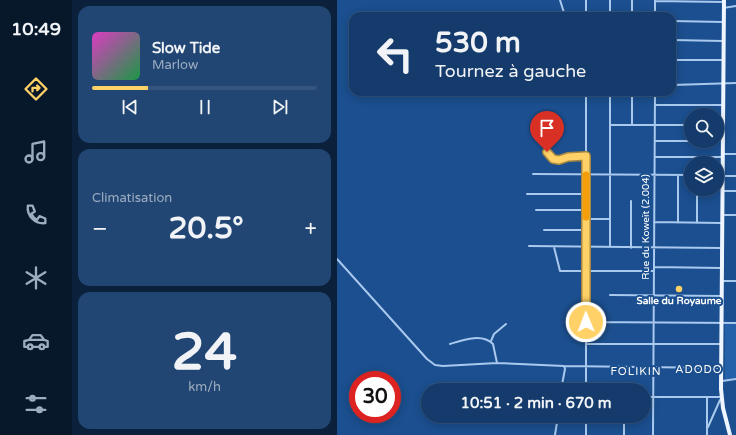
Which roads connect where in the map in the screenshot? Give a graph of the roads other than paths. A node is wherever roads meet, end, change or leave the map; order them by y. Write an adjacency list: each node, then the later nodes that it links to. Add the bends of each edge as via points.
1 (560, 0): 8 (street)
2 (586, 0): 9 (street)
3 (610, 0): 10 (street)
4 (632, 0): 11 (street)
5 (655, 1): 6 (street); 12 (street)
6 (724, 4): 7 (street); 14 (main road)
7 (736, 6)
8 (564, 12)
9 (586, 12)
10 (610, 12)
11 (632, 12)
12 (655, 12)
13 (676, 21): 14 (street)
14 (723, 22): 16 (main road)
15 (676, 40): 16 (street)
16 (723, 41): 18 (main road)
17 (676, 60): 18 (street)
18 (723, 60): 20 (main road)
19 (736, 83): 20 (street)
20 (723, 84): 21 (street); 27 (main road); 37 (main road)
21 (676, 85)
22 (586, 96): 38 (street)
23 (610, 96): 28 (street)
24 (632, 96): 29 (street)
25 (655, 96): 26 (street, Rue du Koweït (2.004))
26 (655, 105): 27 (street); 30 (street, Rue du Koweït (2.004))
27 (722, 105)
28 (610, 125): 29 (street); 42 (street)
29 (632, 125): 30 (street)
30 (655, 125): 31 (street); 32 (street, Rue du Koweït (2.004))
31 (684, 125)
32 (655, 141): 33 (street); 39 (street, Rue du Koweït (2.004))
33 (684, 141)
34 (721, 148): 37 (main road)
35 (547, 152): 38 (street, via 553,159 559,160)
36 (736, 154): 37 (street)
37 (722, 155): 39 (street)
38 (586, 156): 41 (street)
39 (655, 157): 43 (street, Rue du Koweït (2.004))
40 (533, 174): 41 (street)
41 (586, 174): 42 (street); 51 (street)
42 (610, 175): 43 (street); 60 (street)
43 (654, 175): 44 (street); 61 (street, Rue du Koweït (2.004))
44 (678, 175): 45 (street); 62 (street)
45 (684, 175)
46 (724, 176): 47 (street)
47 (736, 176)
48 (724, 191): 49 (street)
49 (736, 191)
50 (527, 194): 51 (street)
51 (586, 194): 56 (street)
52 (697, 196): 63 (street)
53 (722, 196): 57 (main road)
54 (631, 201): 71 (street)
55 (536, 210): 56 (street)
56 (586, 210): 59 (street)
57 (722, 215): 58 (street); 64 (main road); 79 (main road)
58 (736, 215)
59 (586, 219): 60 (street); 66 (street)
60 (610, 219): 70 (street)
61 (654, 222): 62 (street); 72 (street, Rue du Koweït (2.004))
62 (678, 223): 63 (street)
63 (697, 223): 64 (street)
64 (721, 223): 73 (main road)
65 (544, 230): 66 (street)
66 (586, 230): 69 (street)
67 (529, 246): 68 (street)
68 (554, 247): 69 (street); 77 (street, via 560,271)
69 (586, 247): 70 (street); 77 (street)
70 (610, 247): 71 (street)
71 (631, 248): 72 (street)
72 (654, 248): 73 (street); 75 (street, Rue du Koweït (2.004))
73 (721, 248): 76 (main road)
74 (337, 259): 94 (street, via 435,365)
75 (654, 267): 76 (street); 78 (street, Rue du Koweït (2.004))
76 (721, 268): 79 (main road)
77 (586, 270): 78 (street); 84 (street)
78 (654, 271): 82 (street, Rue du Koweït (2.004))
79 (721, 281): 80 (street); 83 (main road); 86 (main road)
80 (736, 281)
81 (610, 295): 82 (street)
82 (654, 296): 83 (street); 85 (street, Rue du Koweït (2.004))
83 (721, 296): 86 (main road)
84 (586, 322): 85 (street); 91 (street)
85 (654, 322): 86 (street); 92 (street, Rue du Koweït (2.004))
86 (721, 323): 87 (street); 93 (main road); 100 (main road)
87 (736, 323)
88 (506, 324): 89 (street, via 494,334)
89 (491, 341): 90 (street, via 471,338); 94 (street)
90 (450, 344)
91 (586, 344): 92 (street); 96 (street)
92 (653, 344): 93 (street); 97 (street, Rue du Koweït (2.004))
93 (720, 344): 98 (main road)
94 (497, 363): 95 (street)
95 (563, 366): 96 (street); 101 (street, via 565,369)
96 (586, 366): 97 (street); 102 (street)
97 (653, 367): 98 (street); 103 (street, Rue du Koweït (2.004))
98 (719, 368): 105 (main road)
99 (736, 379): 100 (street)
100 (721, 382): 115 (main road)
101 (562, 383)
102 (586, 383)
103 (653, 397): 104 (street); 113 (street, Rue du Koweït (2.004))
104 (707, 397): 105 (street); 109 (street)
105 (720, 398): 109 (street); 115 (main road)
106 (556, 423): 110 (street)
107 (586, 423): 111 (street)
108 (624, 423): 112 (street)
109 (707, 428): 114 (street)
110 (555, 435)
111 (586, 435)
112 (624, 435)
113 (653, 435)
114 (707, 435)
115 (729, 435)

